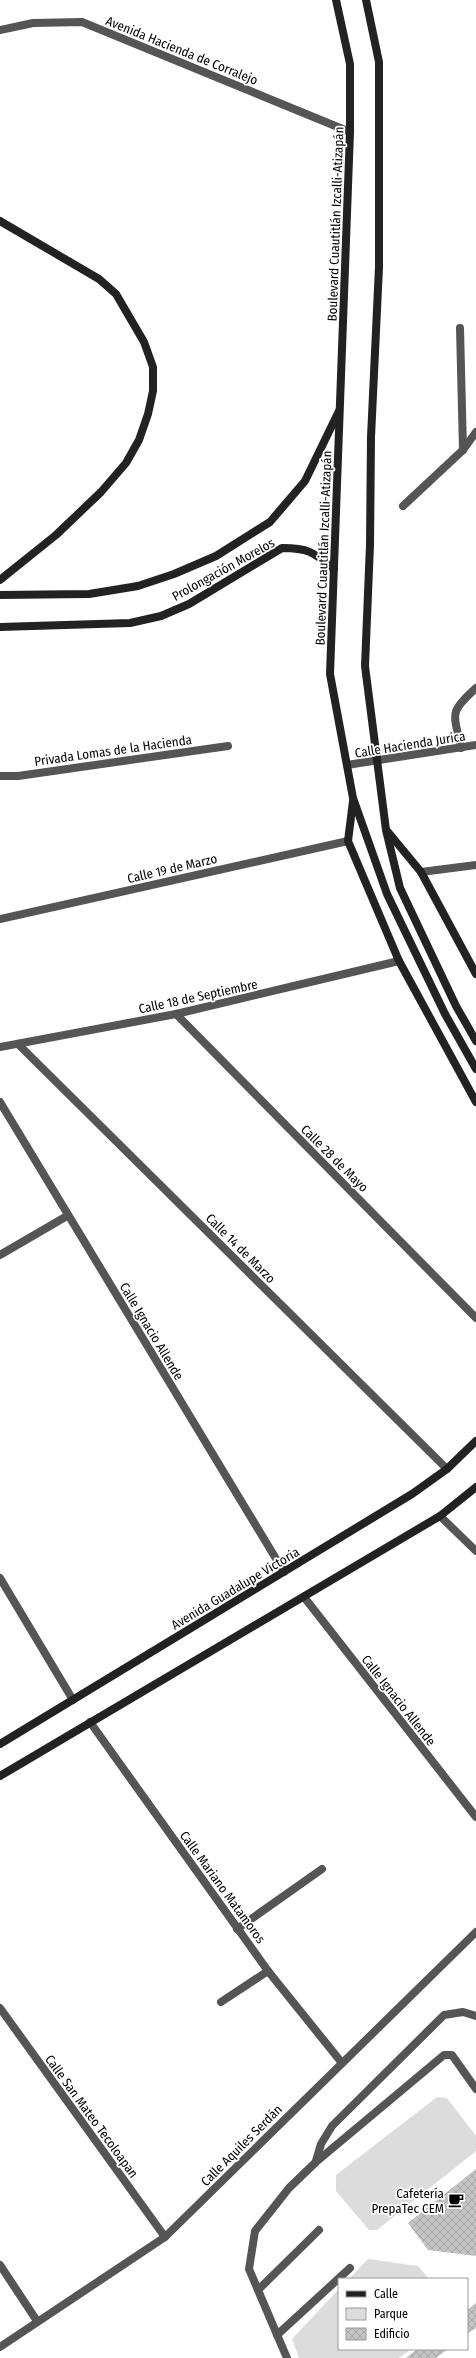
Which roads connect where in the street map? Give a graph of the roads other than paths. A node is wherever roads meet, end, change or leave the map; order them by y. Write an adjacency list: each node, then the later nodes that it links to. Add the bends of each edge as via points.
1 (336, 0): 4 (main road, Boulevard Cuautitlán Izcalli-Atizapán, via 350,64)
2 (366, 0): 19 (main road, via 379,62 379,267 371,437 365,666)
3 (0, 30): 4 (street, Avenida Hacienda de Corralejo, via 33,23 82,22)
4 (350, 132): 7 (main road, Boulevard Cuautitlán Izcalli-Atizapán)
5 (0, 221): 12 (main road, via 99,279 116,294 144,342 153,367 153,391 140,440 126,463 101,492 56,535)
6 (460, 328): 9 (street)
7 (341, 406): 11 (main road, Boulevard Cuautitlán Izcalli-Atizapán); 13 (main road, Prolongación Morelos, via 305,481 270,522 216,556 138,586 89,594)
8 (476, 432): 9 (street)
9 (463, 450): 10 (street)
10 (403, 506)
11 (334, 569): 14 (main road, Prolongación Morelos, via 314,552 299,548 282,548 189,604 161,616 130,623); 20 (main road, Boulevard Cuautitlán Izcalli-Atizapán, via 330,674)
12 (0, 580)
13 (0, 595)
14 (0, 627)
15 (476, 688): 18 (street, via 458,705 454,716)
16 (228, 746): 21 (street, Privada Lomas de la Hacienda, via 18,776)
17 (476, 746): 18 (street, Calle Hacienda Jurica)
18 (461, 748): 19 (street, Calle Hacienda Jurica)
19 (378, 762): 20 (street, Calle Hacienda Jurica); 23 (main road)
20 (347, 765): 22 (main road, Boulevard Cuautitlán Izcalli-Atizapán)
21 (0, 776)
22 (353, 798): 24 (main road); 34 (main road, Boulevard Cuautitlán Izcalli-Atizapán, via 388,894 445,1014)
23 (386, 830): 26 (main road); 31 (main road, via 400,888 456,1006)
24 (348, 841): 27 (street, Calle 19 de Marzo); 28 (main road)
25 (476, 865): 26 (street)
26 (421, 872): 29 (main road)
27 (0, 919)
28 (399, 961): 30 (street, Calle 18 de Septiembre); 36 (main road)
29 (476, 974)
30 (176, 1014): 32 (street, Calle 18 de Septiembre); 39 (street, Calle 28 de Mayo)
31 (476, 1041)
32 (18, 1044): 33 (street, Calle 18 de Septiembre); 41 (street, Calle 14 de Marzo)
33 (0, 1047)
34 (476, 1069)
35 (0, 1102): 37 (street, Calle Ignacio Allende)
36 (476, 1102)
37 (67, 1216): 38 (street); 45 (street, Calle Ignacio Allende)
38 (0, 1255)
39 (476, 1318)
40 (476, 1441): 41 (main road, Avenida Guadalupe Victoria)
41 (447, 1469): 45 (main road, Avenida Guadalupe Victoria, via 412,1494)
42 (476, 1487): 43 (main road)
43 (440, 1516): 44 (street); 47 (main road)
44 (476, 1551)
45 (284, 1572): 48 (main road, Avenida Guadalupe Victoria)
46 (0, 1578): 48 (street)
47 (304, 1597): 49 (main road); 52 (street, Calle Ignacio Allende)
48 (73, 1700): 50 (main road, Avenida Guadalupe Victoria)
49 (90, 1722): 51 (main road); 54 (street, Calle Mariano Matamoros)
50 (0, 1744)
51 (0, 1776)
52 (476, 1817)
53 (322, 1869): 54 (street)
54 (237, 1929): 56 (street, Calle Mariano Matamoros)
55 (476, 1932): 60 (street, Calle Aquiles Serdán)
56 (268, 1970): 57 (street); 60 (street, Calle Mariano Matamoros)
57 (221, 2002)
58 (0, 2008): 64 (street, Calle San Mateo Tecoloapan)
59 (476, 2016): 62 (street, via 463,2012 444,2015 332,2126 321,2144)
60 (342, 2063): 64 (street, Calle Aquiles Serdán)
61 (476, 2089): 62 (street, via 452,2055 444,2055)
62 (316, 2162): 69 (street, via 289,2188 255,2231 249,2269)
63 (319, 2230): 69 (street)
64 (165, 2237): 70 (street, Calle Aquiles Serdán)
65 (0, 2265): 70 (street)
66 (350, 2268): 67 (street)
67 (339, 2278)
68 (338, 2279): 71 (street)
69 (258, 2290): 71 (street)
70 (38, 2321): 72 (street, Calle Aquiles Serdán)
71 (277, 2336): 73 (street)
72 (0, 2347)
73 (287, 2358)

